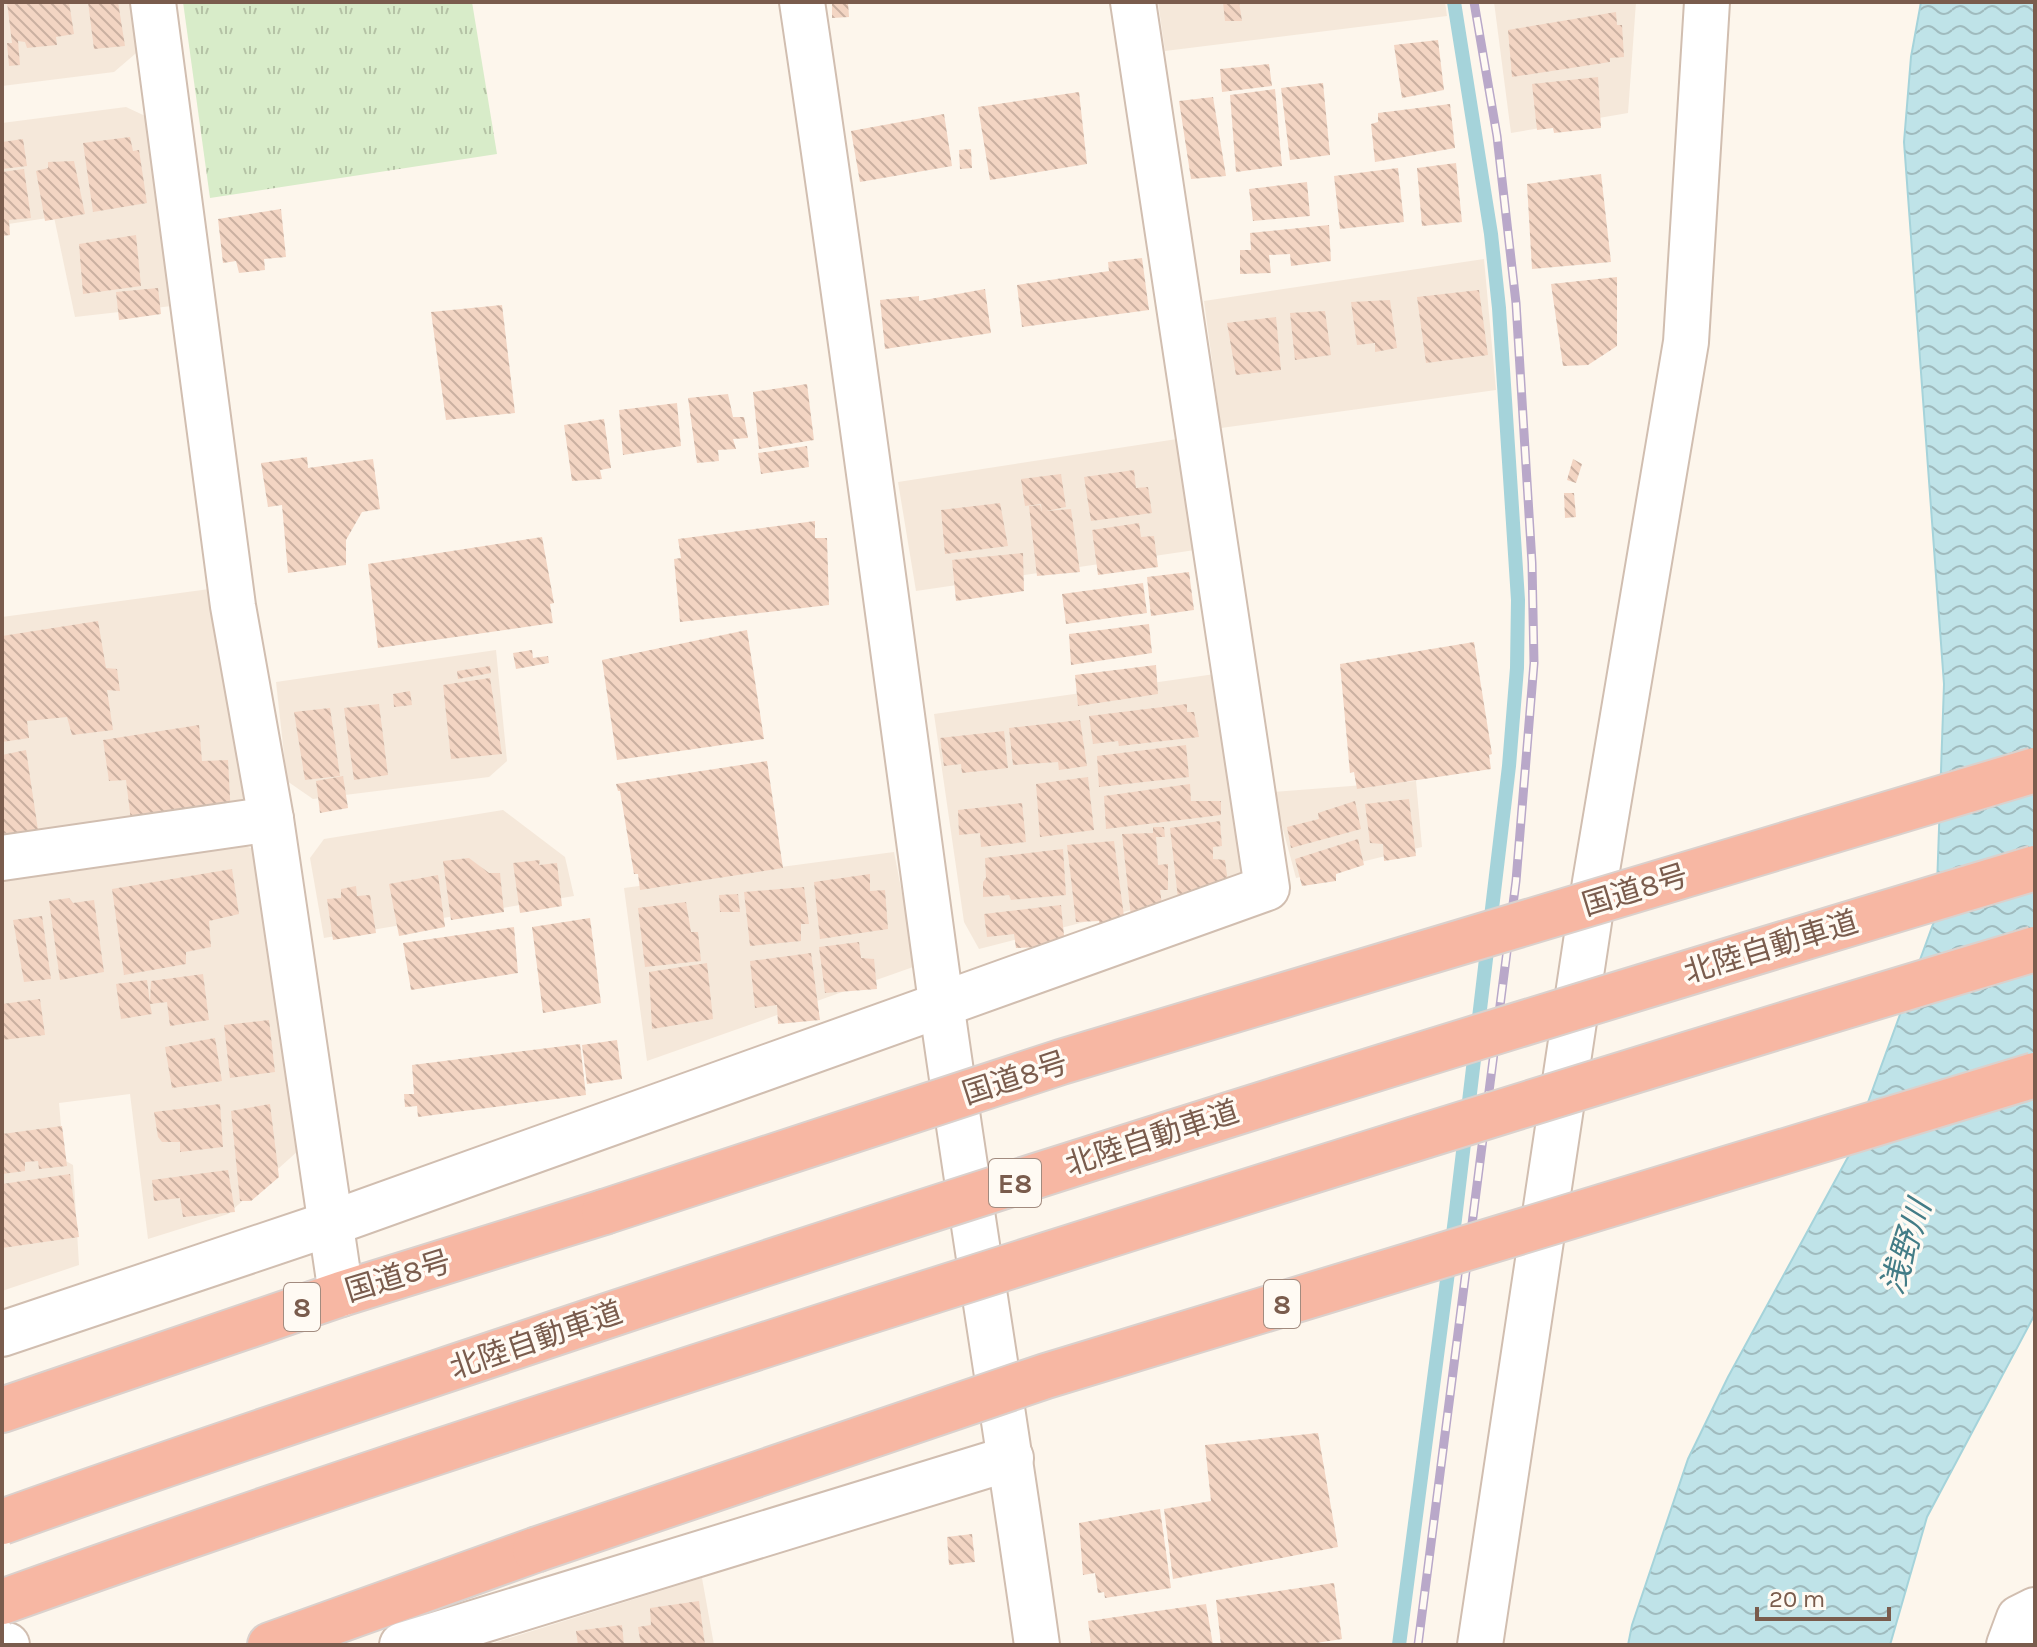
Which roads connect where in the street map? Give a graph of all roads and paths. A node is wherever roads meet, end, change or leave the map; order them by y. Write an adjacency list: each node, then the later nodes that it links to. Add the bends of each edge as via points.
1 (153, 2): 6 (street, via 233,606)
2 (802, 2): 10 (street)
3 (1133, 2): 10 (street, via 1267,888)
4 (1707, 2): 24 (street, via 1686,342 1595,882)
5 (2035, 770): 13 (highway, 国道8号 / 8, bridge, via 1061,1062)
6 (271, 819): 7 (street); 12 (street)
7 (2, 858)
8 (2035, 868): 17 (highway, 北陸自動車道 / E8, bridge, via 1269,1100 706,1282)
9 (2035, 949): 18 (highway, bridge, via 1228,1196 206,1529)
10 (941, 1006): 12 (street); 16 (street)
11 (2035, 1075): 20 (highway, 8, bridge, via 1046,1376 535,1550)
12 (332, 1223): 13 (street); 14 (street)
13 (341, 1294): 15 (highway, 国道8号 / 8)
14 (2, 1334)
15 (2, 1410)
16 (1011, 1458): 22 (street); 23 (street)
17 (2, 1522)
18 (2, 1602)
19 (2035, 1610): 25 (street, via 2019,1618)
20 (374, 1627): 21 (highway, 8)
21 (270, 1645)
22 (402, 1645)
23 (1037, 1645)
24 (1480, 1645)
25 (2009, 1645)

